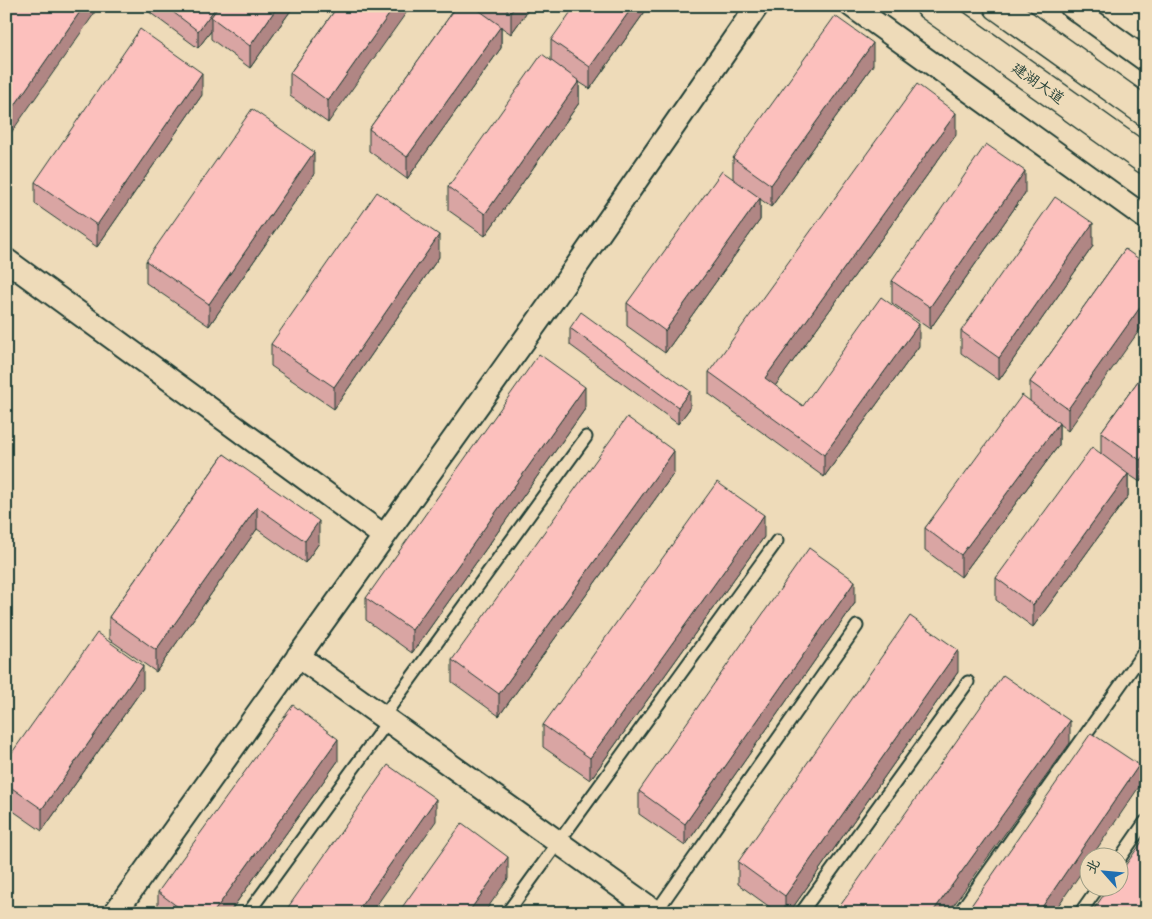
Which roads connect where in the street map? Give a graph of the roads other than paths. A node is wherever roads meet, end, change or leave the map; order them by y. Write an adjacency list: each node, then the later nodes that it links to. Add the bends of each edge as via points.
1 (757, 6): 12 (street)
2 (852, 6): 9 (street)
3 (930, 6): 8 (main road, 建湖大道)
4 (998, 6): 7 (main road)
5 (1071, 6): 6 (street)
6 (1146, 60)
7 (1146, 112)
8 (1146, 160)
9 (1146, 218)
10 (6, 260): 12 (street)
11 (586, 437): 18 (lane)
12 (384, 536): 16 (street)
13 (777, 541): 20 (lane)
14 (857, 626): 23 (lane)
15 (1146, 649): 28 (lane)
16 (298, 656): 18 (street); 24 (street)
17 (968, 682): 27 (lane)
18 (386, 719): 20 (street); 25 (lane)
19 (1145, 822): 21 (lane)
20 (559, 842): 23 (street); 26 (lane)
21 (1128, 846)
22 (1092, 896): 29 (lane)
23 (657, 912)
24 (115, 913)
25 (248, 913)
26 (507, 913)
27 (801, 913)
28 (959, 913)
29 (1080, 913)

